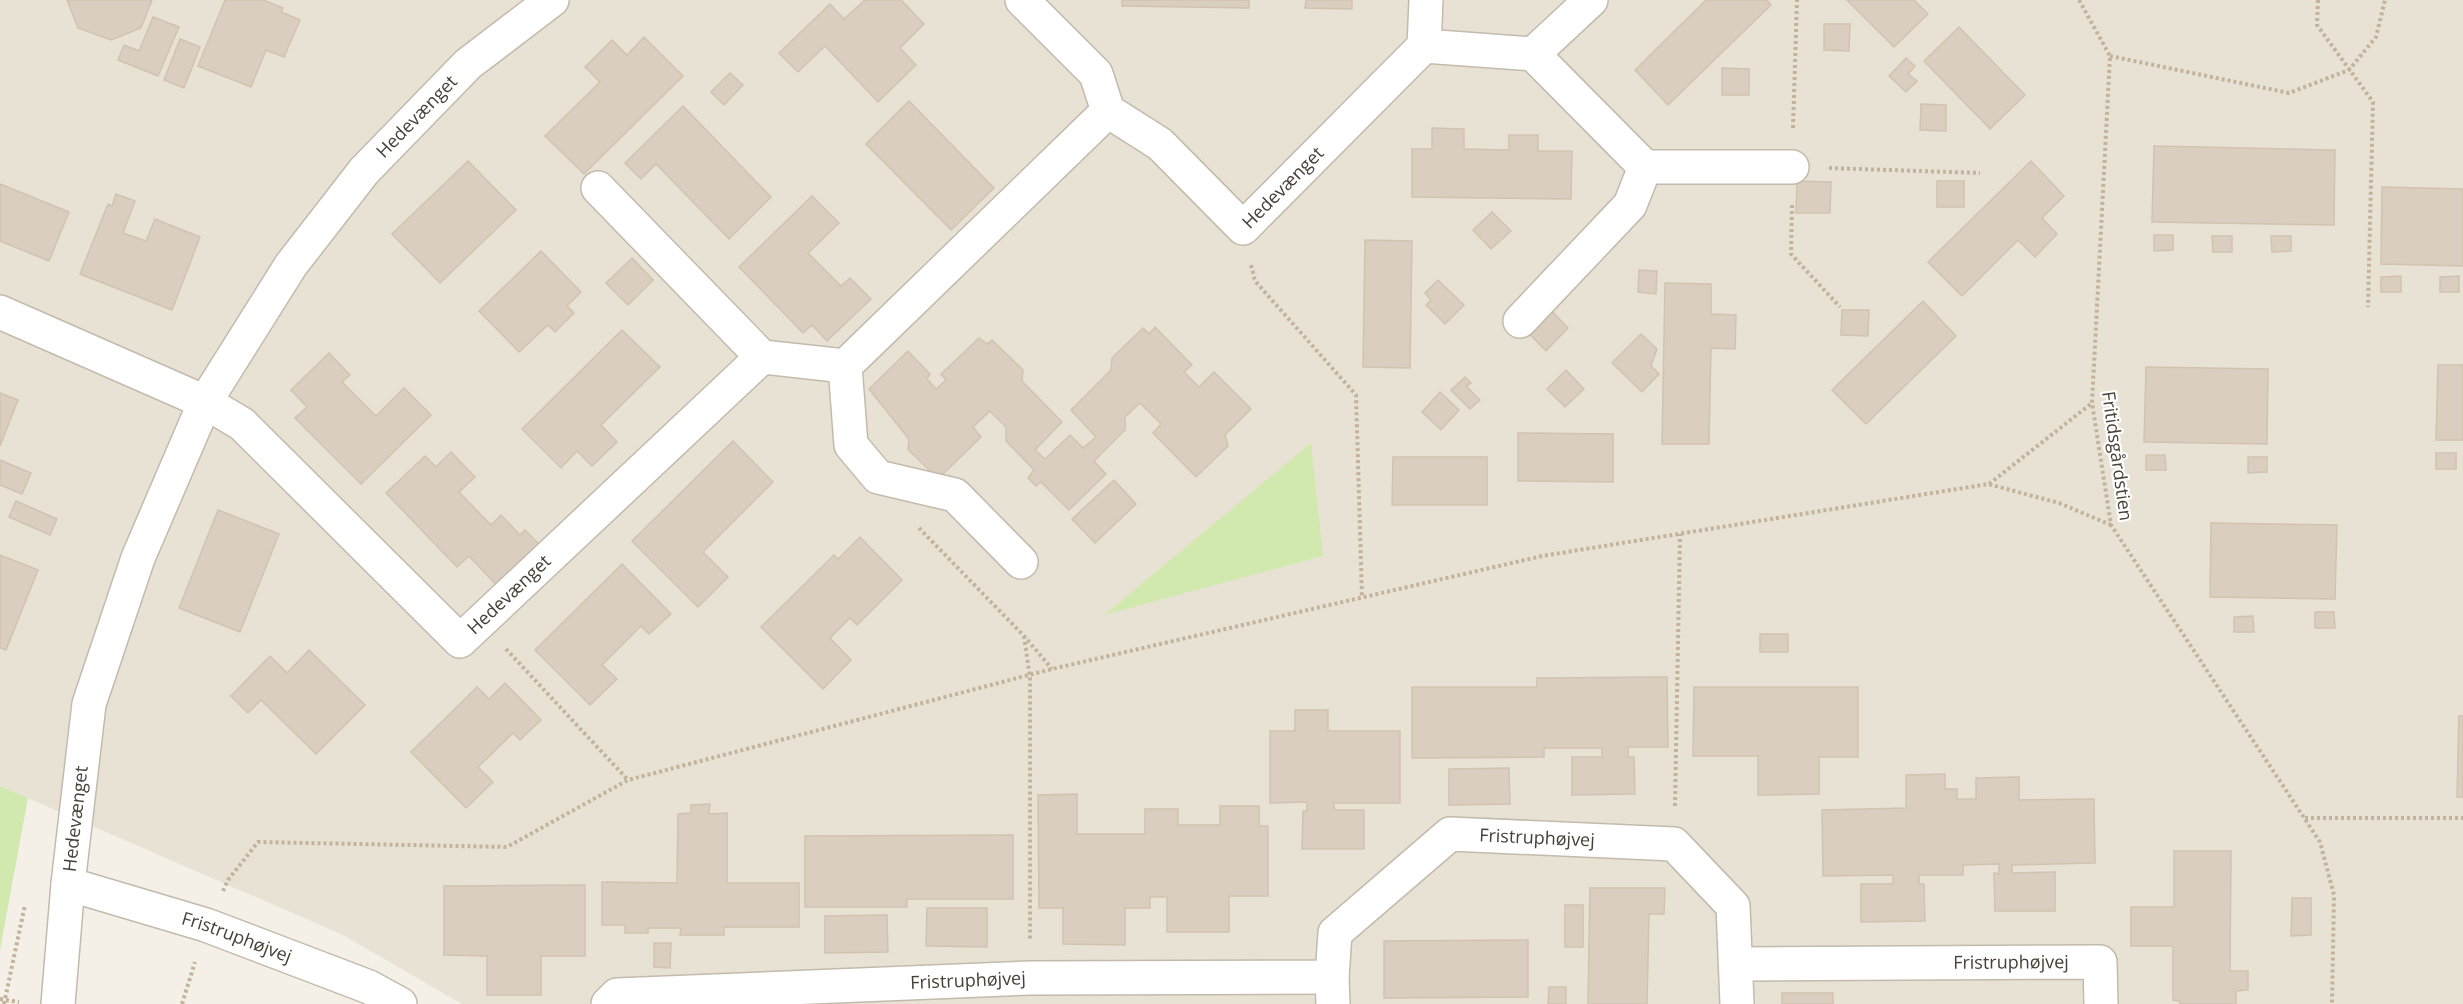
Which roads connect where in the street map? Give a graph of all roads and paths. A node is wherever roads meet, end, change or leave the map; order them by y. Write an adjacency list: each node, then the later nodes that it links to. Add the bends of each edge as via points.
1 (552, 0): 23 (street, Hedevænget, via 468,64 364,171 291,265)
2 (1022, 0): 12 (street, via 1096,74)
3 (1426, 0): 8 (street)
4 (1591, 0): 9 (street)
5 (2079, 0): 10 (path)
6 (2318, 0): 11 (path, via 2317,25)
7 (2385, 0): 11 (path, via 2376,37)
8 (1424, 46): 9 (street); 17 (street, Hedevænget)
9 (1533, 54): 13 (street)
10 (2110, 56): 11 (path, via 2289,93); 24 (path, Fritidsgårdstien)
11 (2349, 70): 18 (path, via 2373,102)
12 (1108, 111): 17 (street, Hedevænget, via 1160,144); 22 (street)
13 (1645, 167): 14 (street); 20 (street, via 1630,206)
14 (1792, 167): 15 (path)
15 (1980, 173)
16 (598, 188): 21 (street)
17 (1243, 228): 30 (path, via 1255,281 1356,395)
18 (2368, 307)
19 (0, 312): 23 (street, Hedevænget)
20 (1520, 321)
21 (762, 357): 22 (street); 31 (street, Hedevænget)
22 (845, 366): 25 (street, via 851,445)
23 (205, 402): 31 (street, Hedevænget, via 242,424 460,641); 39 (street, Hedevænget, via 138,558 89,704)
24 (2092, 403): 26 (path); 27 (path, Fritidsgårdstien)
25 (878, 477): 29 (street, via 955,495); 32 (path, via 896,505)
26 (1988, 484): 27 (path, via 2059,503); 28 (path)
27 (2111, 525): 36 (path, Fritidsgårdstien)
28 (1680, 534): 30 (path, via 1542,556); 38 (path)
29 (1021, 562)
30 (1362, 598): 33 (path)
31 (481, 622): 35 (path)
32 (1024, 636): 33 (path); 34 (path)
33 (1052, 669): 34 (path)
34 (1030, 677): 35 (path); 42 (path)
35 (628, 780): 40 (path, via 507,847 258,842 228,880)
36 (2304, 818): 37 (path); 50 (path, Fritidsgårdstien, via 2320,842 2334,895)
37 (2463, 818)
38 (1674, 844): 41 (street, via 1733,906); 43 (street, Fristruphøjvej, via 1450,834 1335,933)
39 (68, 884): 40 (street, Fristruphøjvej); 44 (street, Hedevænget)
40 (206, 925): 45 (path); 46 (street, Fristruphøjvej, via 369,987)
41 (1737, 964): 48 (street); 49 (street, Fristruphøjvej, via 2100,962)
42 (1030, 978): 43 (street, Fristruphøjvej); 47 (street, Fristruphøjvej, via 617,995)
43 (1333, 990)
44 (57, 1004)
45 (182, 1004)
46 (400, 1004)
47 (608, 1004)
48 (1737, 1004)
49 (2101, 1004)
50 (2332, 1004)

